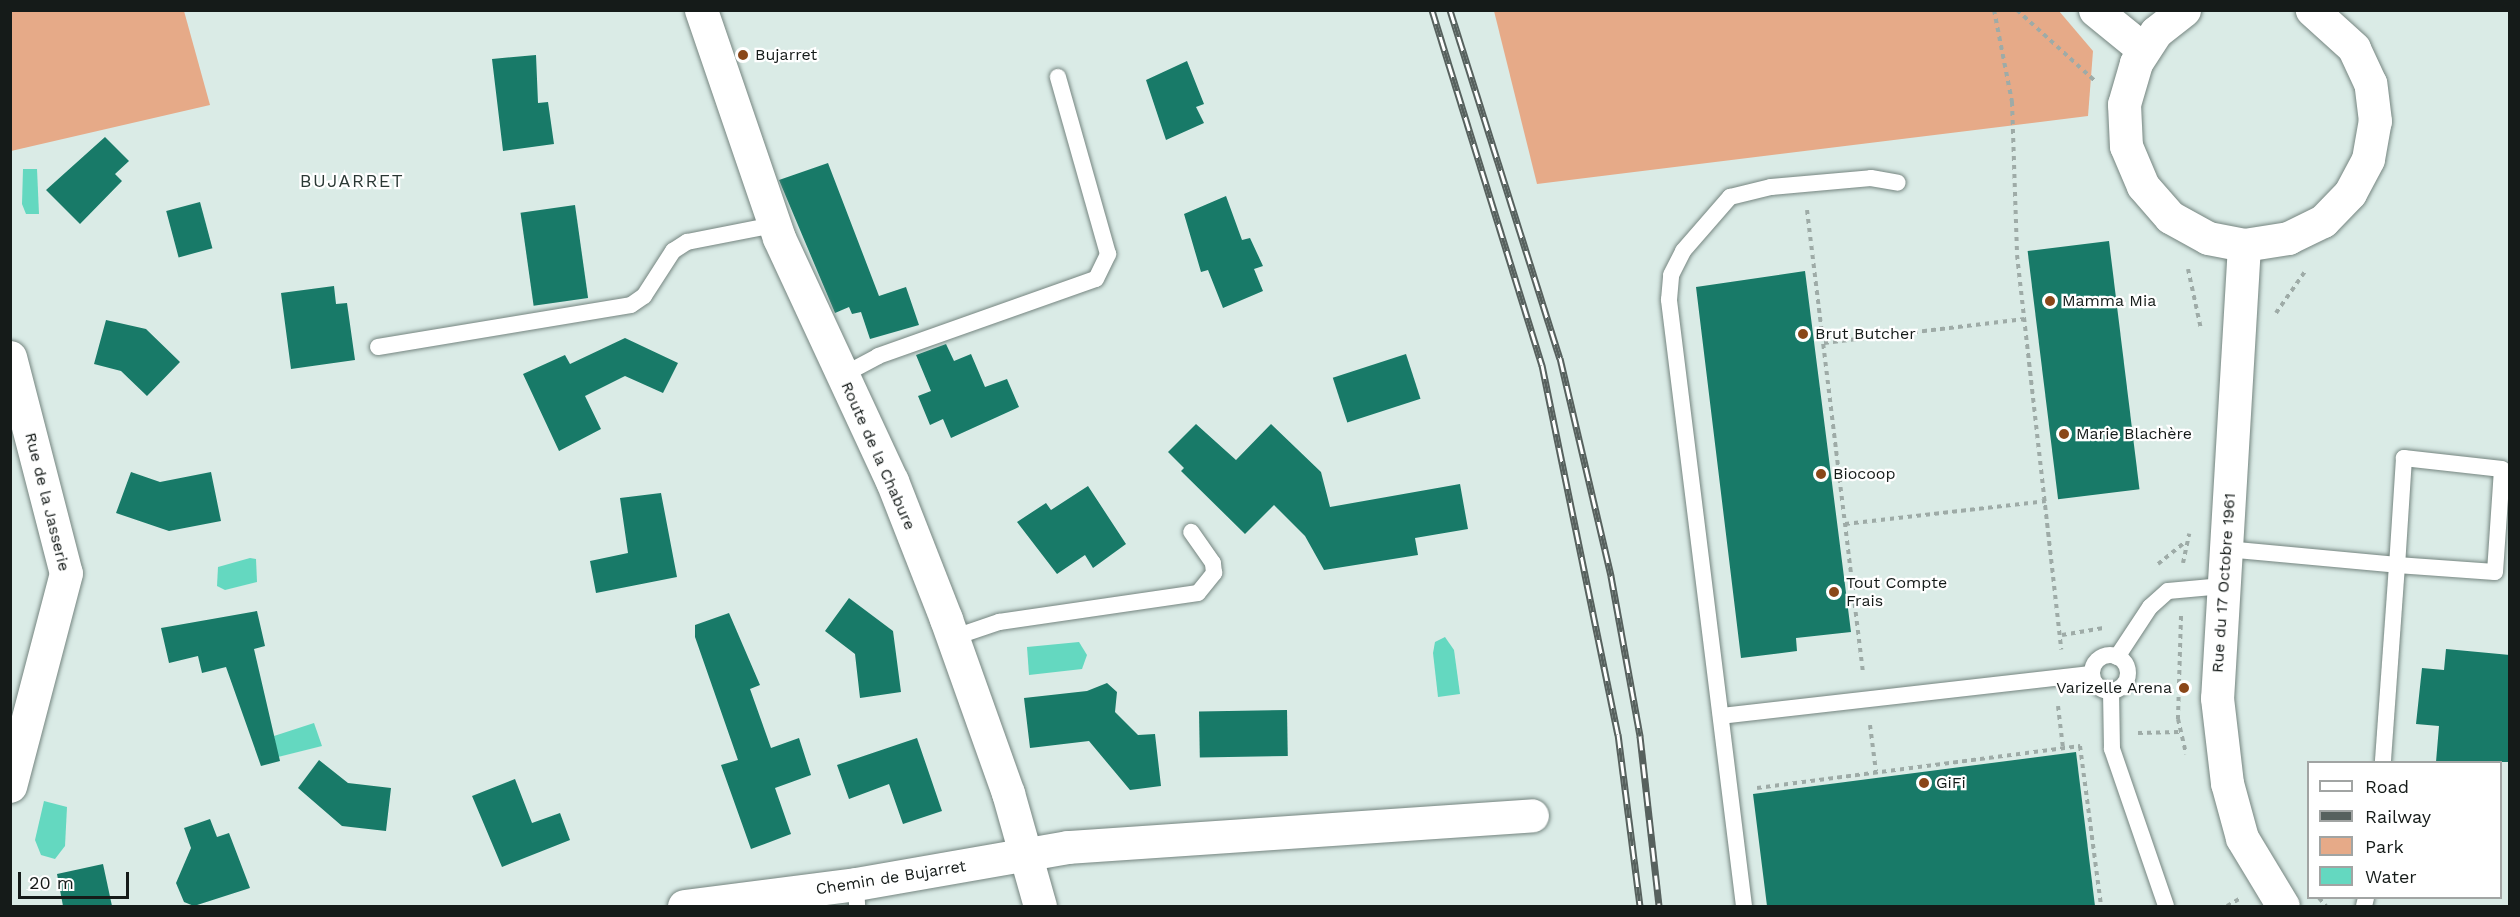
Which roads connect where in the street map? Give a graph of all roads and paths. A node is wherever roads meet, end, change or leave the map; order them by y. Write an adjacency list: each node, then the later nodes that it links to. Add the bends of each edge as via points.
1 (701, 10): 12 (street, Route de la Chabure)
2 (1994, 10): 15 (path, via 2012,102)
3 (2017, 10): 9 (path)
4 (2095, 10): 7 (street)
5 (2184, 10): 7 (street)
6 (2313, 10): 13 (street, via 2354,48 2370,83 2375,121 2368,159 2350,193 2323,221 2288,238)
7 (2143, 49): 13 (street, via 2124,104 2126,146 2143,186 2170,217 2208,238)
8 (1058, 77): 20 (lane, via 1108,254 1096,279 898,348)
9 (2098, 86)
10 (1898, 183): 11 (lane, via 1871,178)
11 (1804, 184): 17 (path); 36 (lane, via 1730,197 1683,251 1671,275 1670,300)
12 (774, 225): 18 (lane, via 687,242 673,251 644,296 631,305); 20 (street, Route de la Chabure)
13 (2244, 245): 26 (street, Rue du 17 Octobre 1961)
14 (2182, 261): 16 (path, via 2197,291)
15 (2025, 319): 17 (path); 22 (path)
16 (2200, 338)
17 (1824, 343): 23 (path)
18 (378, 347)
19 (10, 357): 40 (street, Rue de la Jasserie, via 66,573)
20 (843, 375): 30 (street, Route de la Chabure, via 892,481)
21 (2506, 469): 27 (lane, via 2495,572); 27 (lane, via 2404,458)
22 (2046, 501): 23 (path); 33 (path, via 2062,643 2054,658)
23 (1845, 524): 35 (path)
24 (2191, 525): 29 (path, via 2183,544)
25 (1191, 532): 30 (lane, via 1213,563 1214,573 1198,593 999,622)
26 (2226, 549): 27 (lane); 28 (street, Rue du 17 Octobre 1961)
27 (2397, 565): 38 (lane)
28 (2223, 586): 29 (lane); 50 (street, Rue du 17 Octobre 1961, via 2217,698 2227,783 2242,838)
29 (2183, 587): 31 (lane, via 2159,597)
30 (952, 638): 43 (street, Route de la Chabure)
31 (2117, 657): 32 (lane, via 2099,659); 34 (lane, via 2128,677)
32 (2092, 674): 33 (lane); 34 (lane, via 2099,688)
33 (2055, 680): 35 (lane); 37 (path)
34 (2111, 691): 49 (lane, via 2112,749)
35 (1866, 697): 36 (lane); 39 (path)
36 (1721, 716): 47 (lane)
37 (2063, 748): 39 (path); 48 (path, via 2080,746)
38 (2383, 761)
39 (1876, 772): 41 (path)
40 (10, 786)
41 (1753, 788)
42 (1532, 815): 43 (street, Chemin de Bujarret, via 1068,847)
43 (1026, 855): 44 (street, Chemin de Bujarret); 46 (street, Route de la Chabure)
44 (857, 895): 45 (street, Chemin de Bujarret)
45 (684, 906)
46 (1040, 906)
47 (1744, 906)
48 (2101, 906)
49 (2166, 906)
50 (2283, 906)

